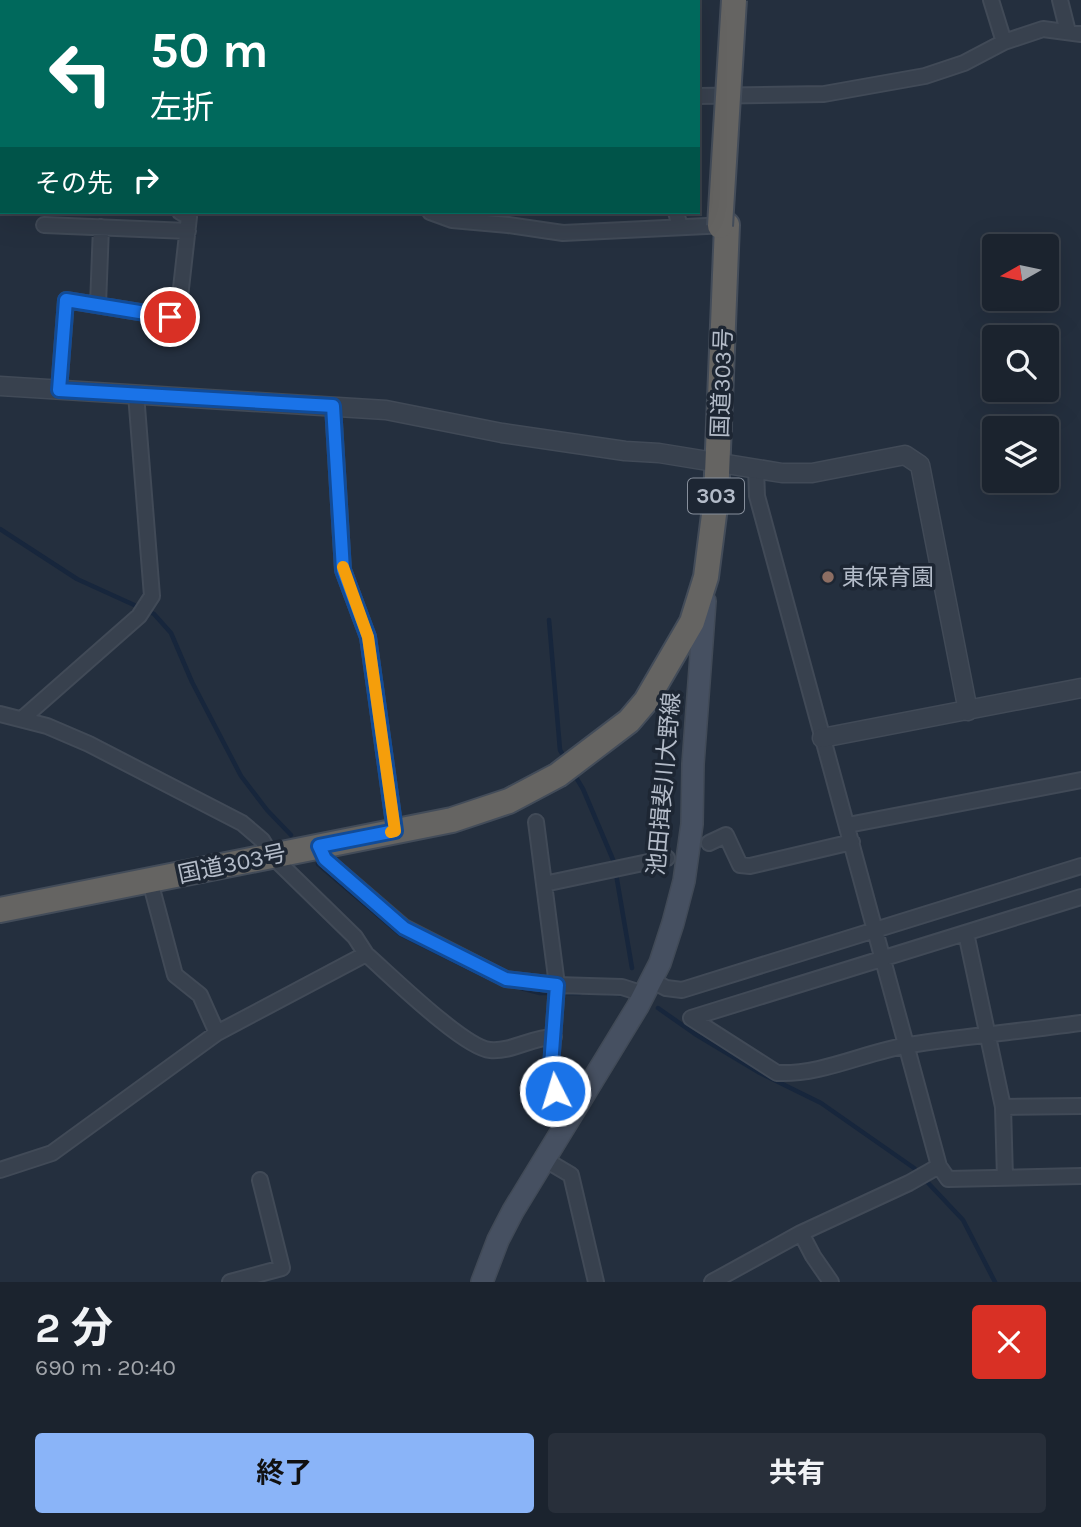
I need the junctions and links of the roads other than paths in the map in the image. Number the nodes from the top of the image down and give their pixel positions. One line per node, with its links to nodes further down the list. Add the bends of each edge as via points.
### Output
1 (734, 0): 12 (highway, 国道303号 / 303, bridge)
2 (744, 0): 12 (highway, 国道303号 / 303)
3 (991, 0): 6 (street)
4 (1060, 0): 5 (street)
5 (1075, 33): 6 (street, via 1043,29)
6 (1004, 41): 7 (street, via 964,63 925,76 824,94)
7 (700, 96)
8 (184, 214): 15 (street, via 189,216)
9 (436, 214): 14 (street, via 452,220 564,233)
10 (676, 214): 14 (street)
11 (44, 225): 13 (street)
12 (724, 226): 14 (street); 21 (highway, 国道303号 / 303)
13 (101, 227): 15 (street); 16 (street)
14 (680, 228)
15 (188, 231): 16 (street, via 178,315)
16 (99, 305): 18 (street, via 66,300)
17 (0, 386): 18 (street)
18 (59, 390): 19 (street)
19 (136, 394): 20 (street); 27 (street, via 152,596 139,616)
20 (333, 406): 21 (street, via 386,410 502,433); 33 (street, via 343,570 368,637)
21 (713, 462): 22 (street); 23 (highway, 国道303号 / 303); 28 (highway, 国道303号 / 303, via 694,574 680,617 659,662)
22 (756, 468): 25 (street, via 812,473 905,455 920,465); 29 (street, via 757,496)
23 (706, 576): 28 (highway, 国道303号 / 303, via 692,622 669,664 646,701); 49 (main road, 池田揖斐川大野線, via 692,824 684,881 667,943)
24 (1081, 688): 25 (street)
25 (968, 711): 29 (street)
26 (0, 713): 27 (street)
27 (23, 718): 37 (street, via 89,744 242,823)
28 (609, 735): 33 (highway, 国道303号 / 303, via 558,775 509,800 452,820)
29 (822, 738): 32 (street)
30 (1081, 780): 32 (street)
31 (536, 822): 41 (street)
32 (848, 825): 34 (street)
33 (395, 831): 36 (highway, 国道303号 / 303)
34 (852, 842): 35 (street, via 750,866 740,865 726,835); 44 (street)
35 (709, 843)
36 (319, 846): 37 (highway, 国道303号 / 303); 48 (street, via 325,859 404,928 506,979)
37 (271, 855): 40 (highway, 国道303号 / 303); 46 (street, via 355,937)
38 (667, 858): 41 (street)
39 (1081, 866): 44 (street)
40 (150, 881): 43 (highway, 国道303号 / 303); 51 (street, via 175,975 200,995)
41 (544, 884): 48 (street)
42 (1081, 897): 45 (street)
43 (0, 910)
44 (875, 929): 47 (street); 49 (street, via 682,990)
45 (966, 933): 47 (street); 52 (street)
46 (366, 954): 51 (street); 53 (street, via 462,1037 488,1050)
47 (883, 957): 54 (street); 54 (street, via 691,1018 777,1073 824,1068)
48 (557, 985): 49 (street); 53 (street)
49 (647, 987): 56 (main road, 池田揖斐川大野線)
50 (1081, 1023): 52 (street)
51 (217, 1033): 60 (street, via 52,1153)
52 (988, 1035): 54 (street); 57 (street)
53 (554, 1037): 56 (street, via 551,1066 555,1091)
54 (906, 1045): 59 (street)
55 (1081, 1106): 57 (street)
56 (576, 1107): 58 (main road, 池田揖斐川大野線)
57 (1003, 1107): 62 (street)
58 (544, 1159): 66 (main road, 池田揖斐川大野線, via 498,1240); 67 (street, via 571,1175)
59 (934, 1169): 62 (street, via 948,1180); 64 (street)
60 (0, 1170)
61 (1081, 1176): 62 (street)
62 (1005, 1178)
63 (260, 1180): 65 (street, via 282,1268)
64 (801, 1233): 68 (street); 69 (street)
65 (230, 1282)
66 (482, 1282)
67 (596, 1282)
68 (712, 1282)
69 (831, 1282)

